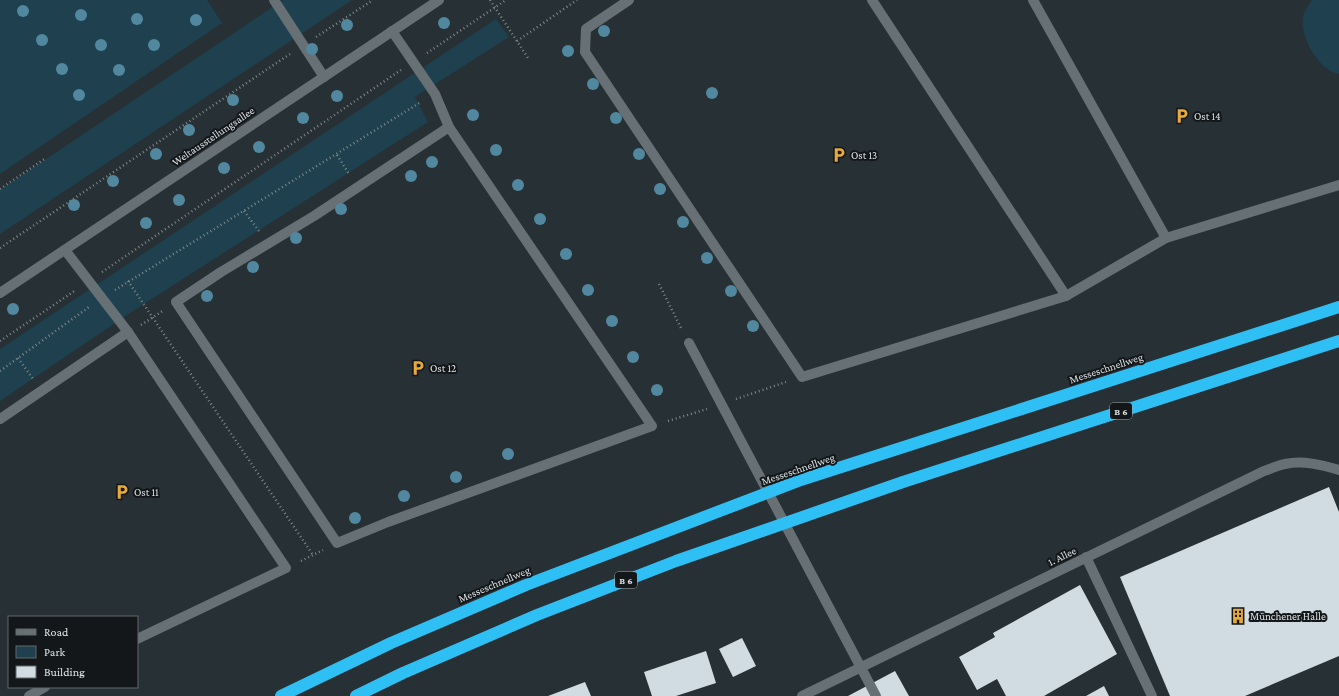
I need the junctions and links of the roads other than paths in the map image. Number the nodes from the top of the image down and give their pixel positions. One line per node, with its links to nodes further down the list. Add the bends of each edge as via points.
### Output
1 (274, 0): 7 (main road)
2 (439, 0): 6 (main road, Weltausstellungsallee)
3 (629, 0): 13 (main road, via 586,29 585,52 802,377)
4 (872, 0): 13 (main road)
5 (1033, 0): 10 (main road)
6 (392, 31): 7 (main road, Weltausstellungsallee); 8 (main road, via 435,94)
7 (324, 77): 11 (main road, Weltausstellungsallee)
8 (449, 127): 8 (main road, via 176,302 337,542 652,426)
9 (1339, 185): 10 (main road)
10 (1166, 238): 13 (main road)
11 (65, 250): 12 (main road, Weltausstellungsallee); 15 (main road)
12 (0, 293)
13 (1066, 296)
14 (1339, 307): 24 (highway, Messeschnellweg, via 801,480 526,585 391,643)
15 (128, 332): 18 (main road); 21 (main road, via 286,568)
16 (1339, 341): 25 (highway, B 6, via 903,482 676,560 537,615)
17 (689, 343): 27 (main road)
18 (0, 418)
19 (1339, 470): 20 (main road, 1. Allee, via 1305,463 1285,464 1264,471)
20 (1086, 557): 26 (main road, 1. Allee); 28 (main road)
21 (138, 639)
22 (43, 688): 23 (main road)
23 (29, 696)
24 (281, 696)
25 (356, 696)
26 (802, 696)
27 (876, 696)
28 (1152, 696)

